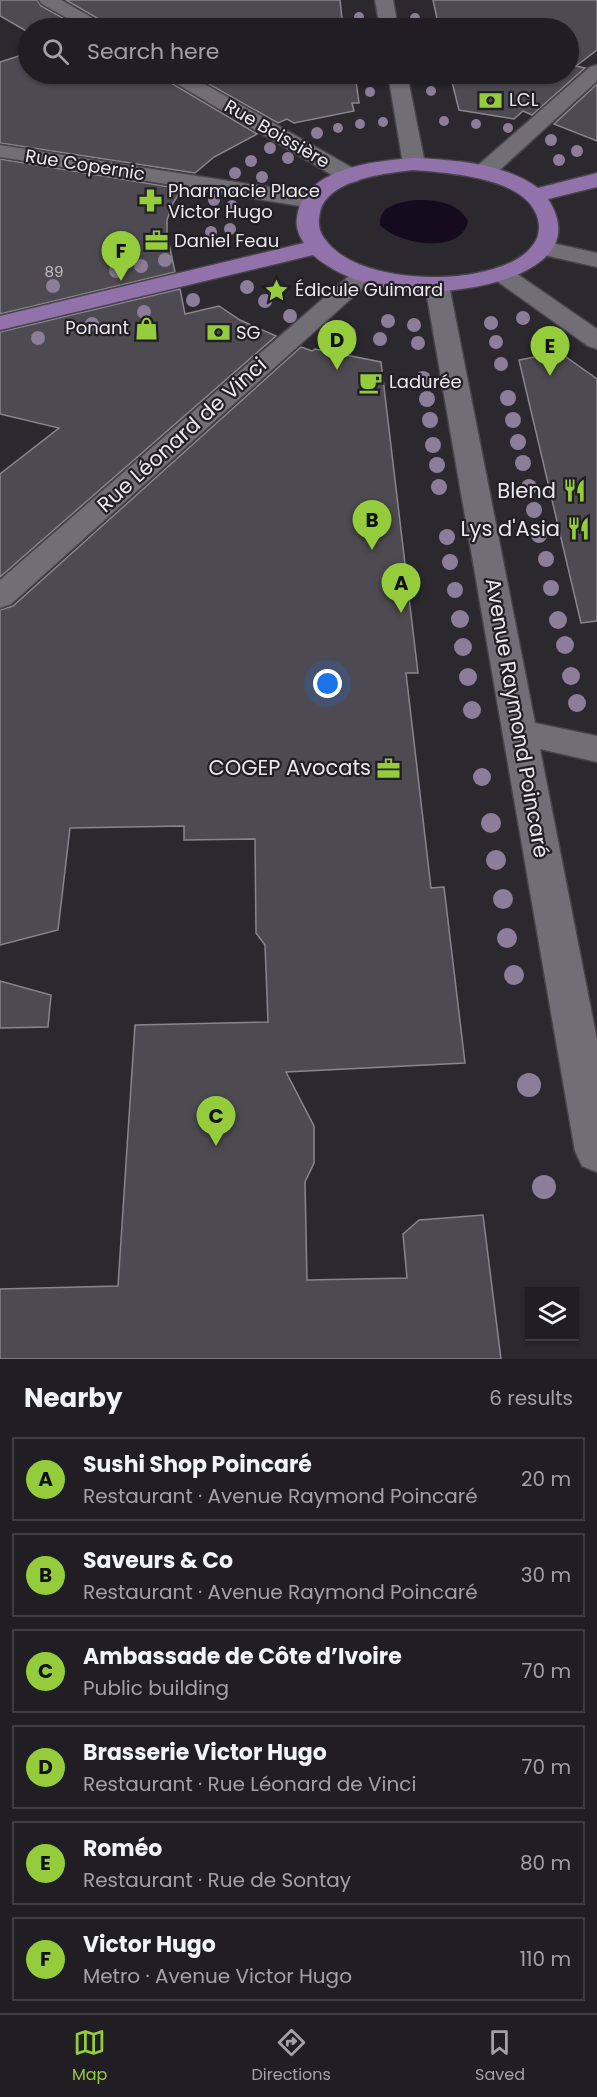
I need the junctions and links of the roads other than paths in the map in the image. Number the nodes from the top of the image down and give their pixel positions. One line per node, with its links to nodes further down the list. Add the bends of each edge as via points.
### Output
1 (48, 0): 3 (street)
2 (384, 0): 4 (street)
3 (80, 18)
4 (387, 18)
5 (597, 71): 10 (street)
6 (191, 84): 11 (street, Rue Boissière)
7 (399, 84): 9 (street)
8 (0, 151): 14 (street, Rue Copernic)
9 (414, 164): 10 (main road, via 451,165); 11 (main road, via 378,167)
10 (484, 172): 13 (main road)
11 (350, 176): 14 (main road, via 327,187)
12 (597, 180): 13 (main road)
13 (533, 196): 16 (main road, via 550,220 550,235)
14 (312, 201): 15 (main road, via 306,225)
15 (318, 247): 18 (main road); 21 (main road)
16 (543, 248): 17 (street); 19 (main road, via 526,264)
17 (597, 260)
18 (365, 274): 20 (main road); 23 (street, Rue Léonard de Vinci)
19 (502, 274): 20 (main road); 22 (street)
20 (437, 285): 24 (street, Avenue Raymond Poincaré)
21 (0, 323)
22 (597, 341)
23 (0, 597)
24 (519, 732): 25 (street); 26 (street, Avenue Raymond Poincaré)
25 (597, 750)
26 (597, 1151)

